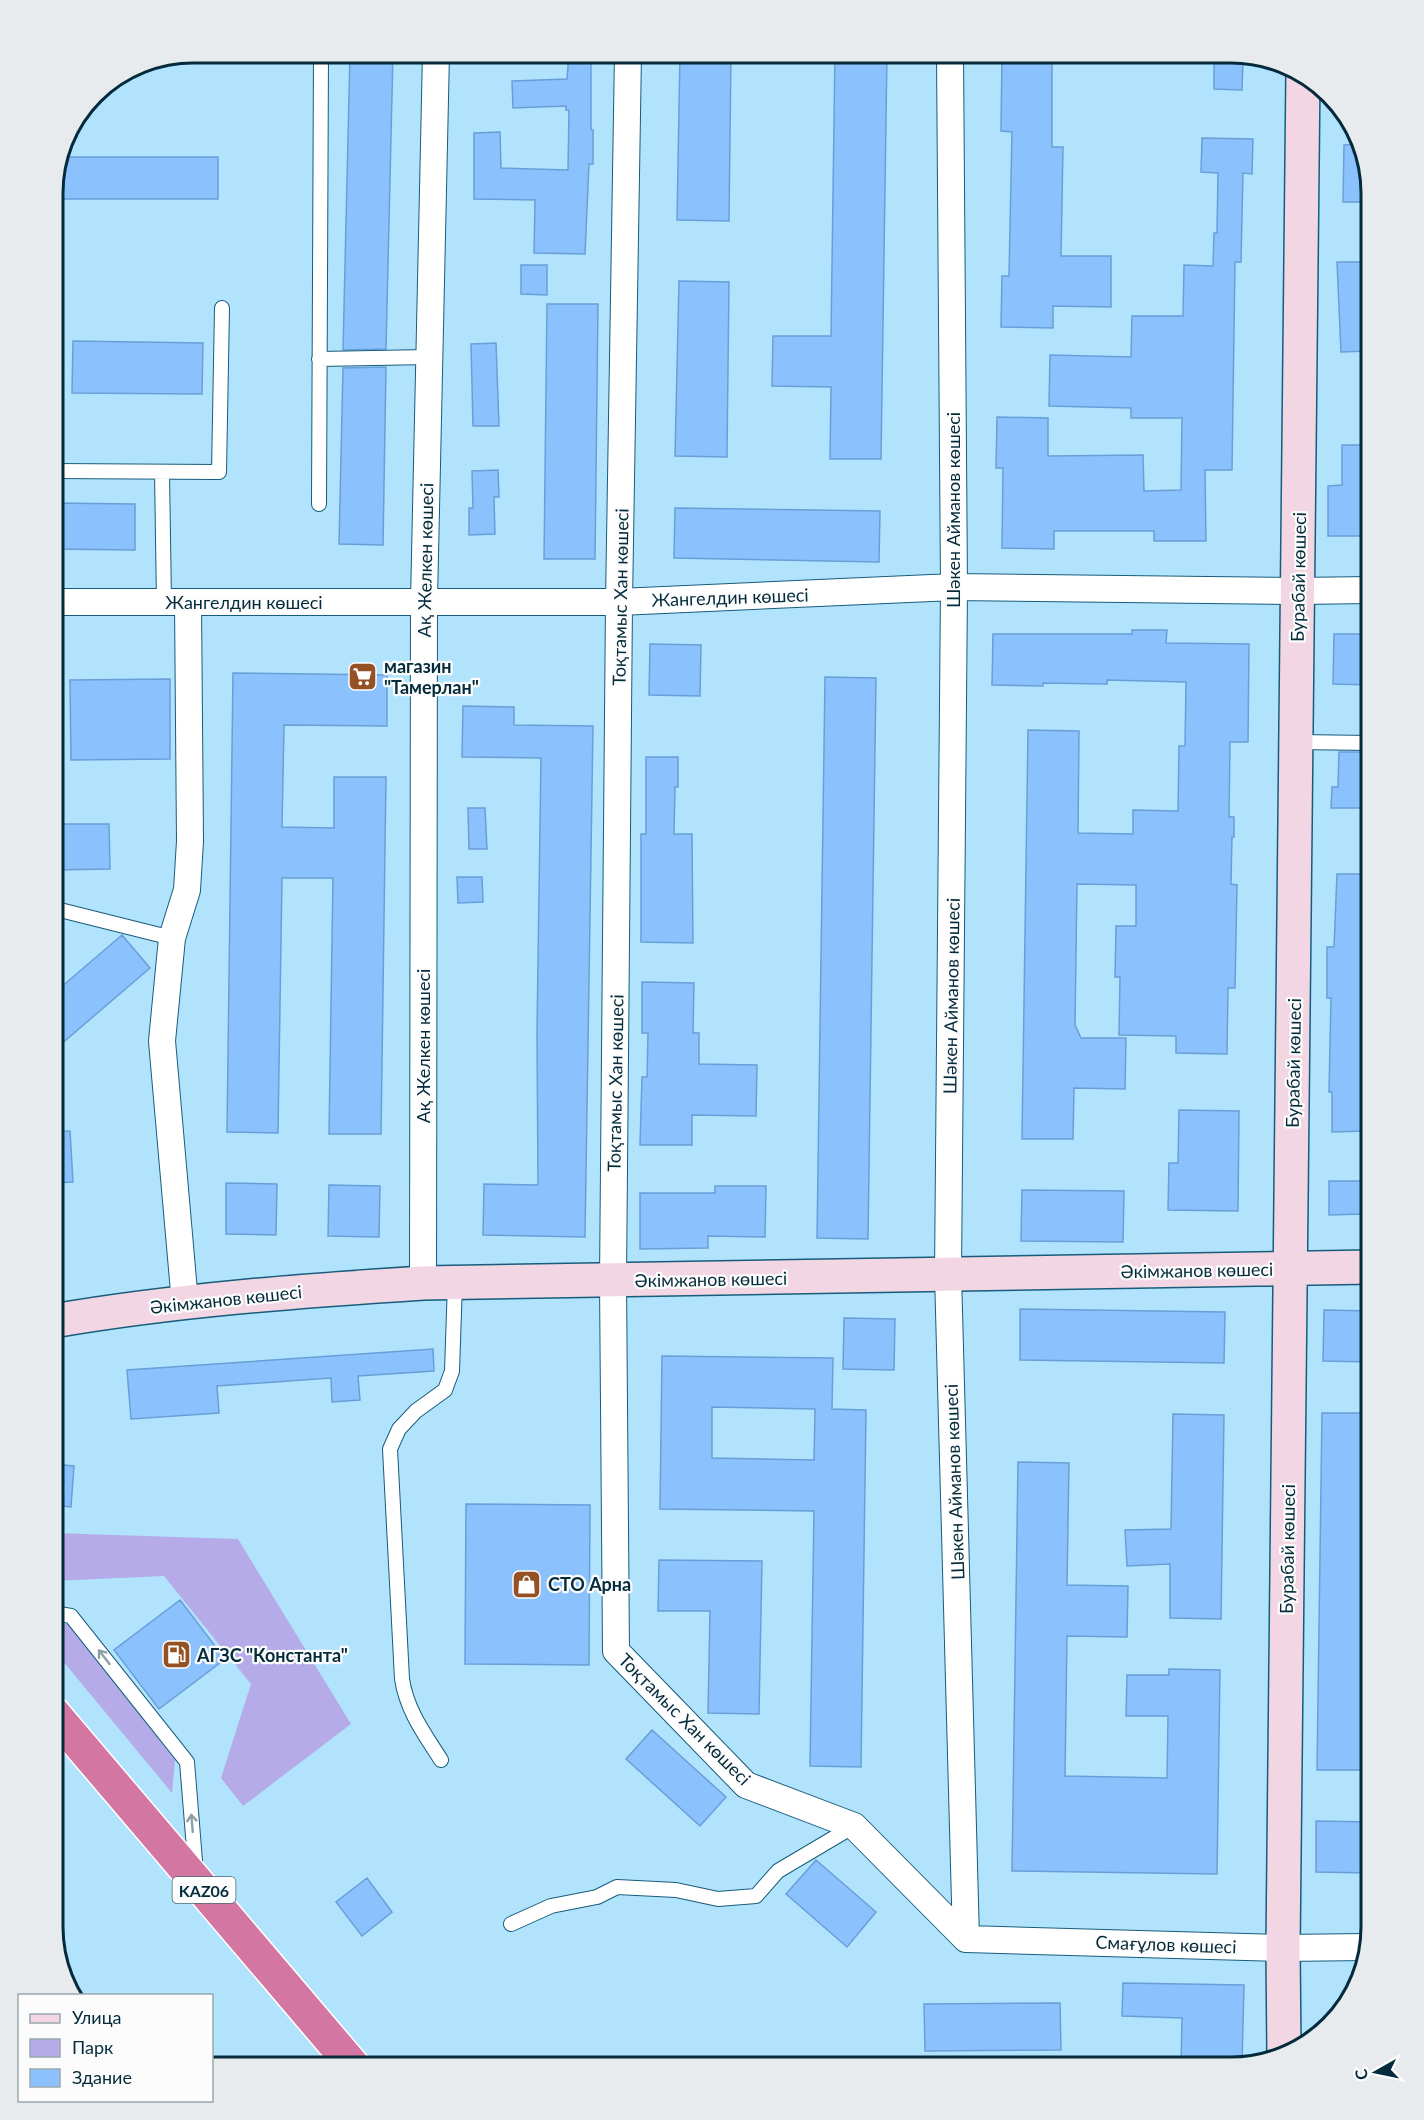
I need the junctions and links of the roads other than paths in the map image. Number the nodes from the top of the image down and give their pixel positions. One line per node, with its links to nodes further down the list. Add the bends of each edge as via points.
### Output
1 (321, 63): 8 (lane)
2 (436, 63): 7 (street, Ақ Желкен көшесі)
3 (628, 63): 18 (street, Тоқтамыс Хан көшесі)
4 (950, 63): 12 (street, Шәкен Айманов көшесі)
5 (1303, 85): 14 (street, Бурабай көшесі)
6 (222, 308): 10 (lane, via 219,472)
7 (429, 357): 8 (lane); 15 (street, Ақ Желкен көшесі)
8 (320, 359): 11 (lane)
9 (63, 471): 10 (lane)
10 (162, 472): 17 (lane)
11 (319, 504)
12 (954, 587): 14 (street, Жангелдин көшесі); 18 (street, Жангелдин көшесі); 25 (street, Шәкен Айманов көшесі)
13 (1361, 590): 14 (street, Жангелдин көшесі)
14 (1298, 591): 19 (street, Бурабай көшесі)
15 (424, 601): 17 (street, Жангелдин көшесі); 18 (street, Жангелдин көшесі); 27 (street, Ақ Желкен көшесі)
16 (63, 602): 17 (street, Жангелдин көшесі)
17 (176, 602): 22 (street, via 190,841 187,890)
18 (619, 602): 26 (street, Тоқтамыс Хан көшесі)
19 (1296, 742): 20 (lane); 24 (street, Бурабай көшесі)
20 (1361, 743)
21 (63, 911): 22 (lane)
22 (172, 938): 29 (street, via 162,1041)
23 (1361, 1267): 24 (street, Әкімжанов көшесі)
24 (1291, 1269): 25 (street, Әкімжанов көшесі); 39 (street, Бурабай көшесі)
25 (948, 1274): 26 (street, Әкімжанов көшесі); 37 (street, Шәкен Айманов көшесі)
26 (613, 1281): 28 (street, Әкімжанов көшесі); 34 (street, Тоқтамыс Хан көшесі, via 616,1651 746,1785)
27 (423, 1283): 28 (street, Әкімжанов көшесі); 29 (street, Әкімжанов көшесі)
28 (455, 1283): 33 (lane, via 452,1371 446,1389 399,1429 390,1449 405,1698)
29 (184, 1303): 30 (street, Әкімжанов көшесі)
30 (63, 1321)
31 (63, 1615): 35 (lane, one-way to 31, via 187,1762 72,1616)
32 (63, 1726): 35 (highway, KАZ06)
33 (441, 1760)
34 (854, 1826): 36 (lane, via 778,1871 756,1896 718,1899 676,1890 617,1887 597,1897 551,1906); 37 (street, Тоқтамыс Хан көшесі)
35 (197, 1881): 41 (highway, KАZ06)
36 (511, 1923)
37 (966, 1939): 39 (street, Смағұлов көшесі)
38 (1359, 1947): 39 (street, Смағұлов көшесі)
39 (1283, 1948): 40 (street, Бурабай көшесі)
40 (1284, 2046)
41 (341, 2057)

